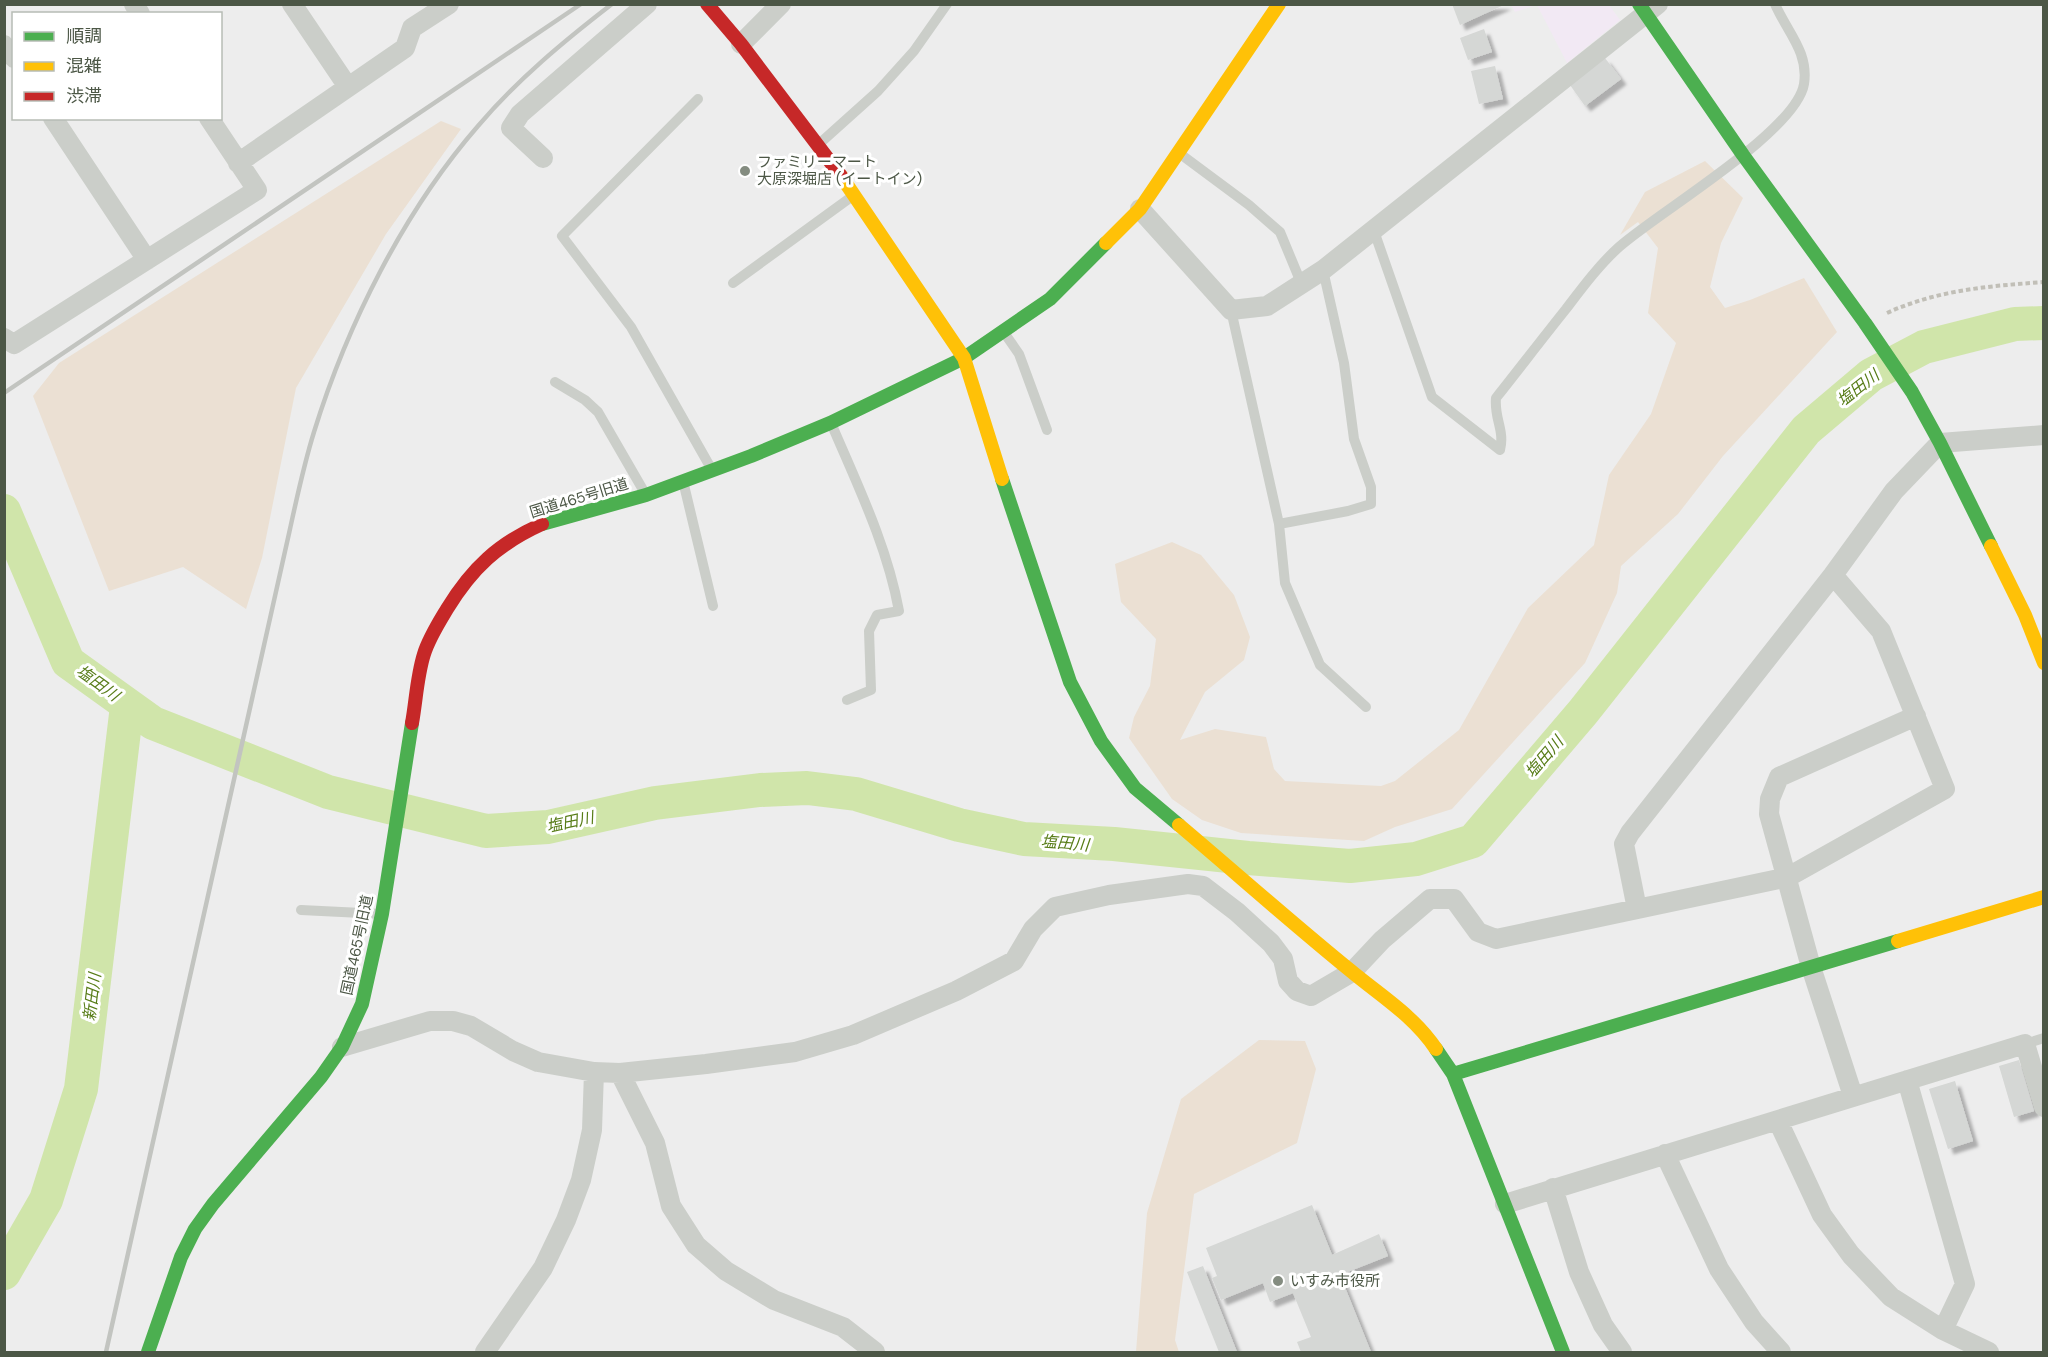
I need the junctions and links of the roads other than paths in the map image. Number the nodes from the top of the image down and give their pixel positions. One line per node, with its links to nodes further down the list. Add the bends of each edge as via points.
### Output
1 (292, 4): 11 (street)
2 (449, 4): 11 (street, via 412,28 405,48)
3 (647, 4): 18 (street, via 520,114 511,128)
4 (707, 4): 10 (street)
5 (782, 4): 10 (street)
6 (947, 4): 15 (lane, via 914,51 885,83)
7 (1279, 4): 16 (street, 国道465号旧道)
8 (1775, 4): 17 (lane, via 1799,47 1804,86 1789,113)
9 (1648, 8): 17 (street); 22 (street)
10 (741, 44): 15 (street)
11 (348, 87): 19 (street)
12 (698, 99): 36 (lane, via 562,236 631,327)
13 (54, 120): 23 (street)
14 (210, 120): 19 (street)
15 (818, 144): 20 (street)
16 (1179, 152): 21 (street, 国道465号旧道); 26 (lane, via 1280,232)
17 (1743, 155): 22 (lane, via 1618,248 1580,291 1496,399 1495,411 1503,437 1500,450 1432,397); 35 (street, via 1865,323 1912,392)
18 (543, 158)
19 (238, 163): 23 (street, via 257,190)
20 (855, 195): 25 (lane); 30 (street)
21 (1140, 209): 27 (street); 28 (street, 国道465号旧道, via 1050,299)
22 (1374, 231): 24 (street)
23 (147, 260): 29 (street, via 14,344)
24 (1323, 270): 26 (street); 39 (lane, via 1344,363 1354,439 1371,487 1371,504)
25 (733, 283)
26 (1302, 285): 27 (street, via 1267,306)
27 (1231, 310): 39 (lane)
28 (1003, 331): 30 (street, 国道465号旧道); 33 (lane, via 1019,354)
29 (4, 338)
30 (964, 358): 32 (street, 国道465号旧道); 52 (street, via 1070,682 1101,741 1134,788)
31 (555, 382): 38 (lane, via 598,412)
32 (831, 423): 36 (street, 国道465号旧道); 43 (lane, via 873,521 899,611 877,615 869,631 871,690)
33 (1047, 430)
34 (2043, 435): 35 (street)
35 (1940, 443): 40 (street, via 1894,490); 42 (street, via 2025,615)
36 (712, 470): 37 (street, 国道465号旧道)
37 (683, 481): 38 (street, 国道465号旧道); 41 (lane)
38 (646, 495): 50 (street, 国道465号旧道, via 541,524 492,553 453,599 423,656)
39 (1279, 524): 44 (lane, via 1285,583 1320,664)
40 (1833, 575): 45 (street, via 1881,631); 48 (street, via 1630,833 1624,844)
41 (713, 606)
42 (2043, 663)
43 (847, 700)
44 (1366, 707)
45 (1916, 716): 46 (street, via 1779,777 1769,814); 46 (street, via 1945,789)
46 (1788, 877): 48 (street); 51 (street)
47 (2043, 897): 51 (street)
48 (1637, 909): 52 (street, via 1496,939 1478,932 1454,899 1430,899)
49 (301, 910): 50 (lane)
50 (382, 914): 54 (street, 国道465号旧道, via 362,1004)
51 (1811, 967): 57 (street); 59 (street)
52 (1352, 972): 56 (street, via 1311,996 1297,991 1288,981 1283,959 1271,943 1237,912 1203,886 1177,885 1055,907 1033,929 1014,961 956,991 853,1035 795,1052); 57 (street, via 1428,1037)
53 (2034, 1041): 58 (street); 60 (street)
54 (342, 1047): 55 (street, via 430,1021 453,1021 471,1026 538,1062); 66 (street, 国道465号旧道, via 195,1229 180,1257)
55 (594, 1072): 56 (street); 67 (street, via 592,1130 566,1221 543,1268)
56 (620, 1073): 68 (street, via 654,1143 671,1206 696,1245 726,1271 774,1300 843,1327)
57 (1453, 1074): 64 (street)
58 (1907, 1080): 59 (street); 65 (street, via 1965,1284)
59 (1853, 1096): 61 (street)
60 (2043, 1107)
61 (1778, 1121): 62 (street); 65 (street, via 1822,1215 1851,1255 1891,1297)
62 (1665, 1154): 63 (street); 71 (street, via 1719,1269)
63 (1552, 1188): 64 (street); 70 (street, via 1579,1272 1603,1325)
64 (1505, 1204): 69 (street)
65 (1943, 1330): 72 (street)
66 (148, 1353)
67 (485, 1353)
68 (875, 1353)
69 (1563, 1353)
70 (1622, 1353)
71 (1780, 1353)
72 (1989, 1353)

